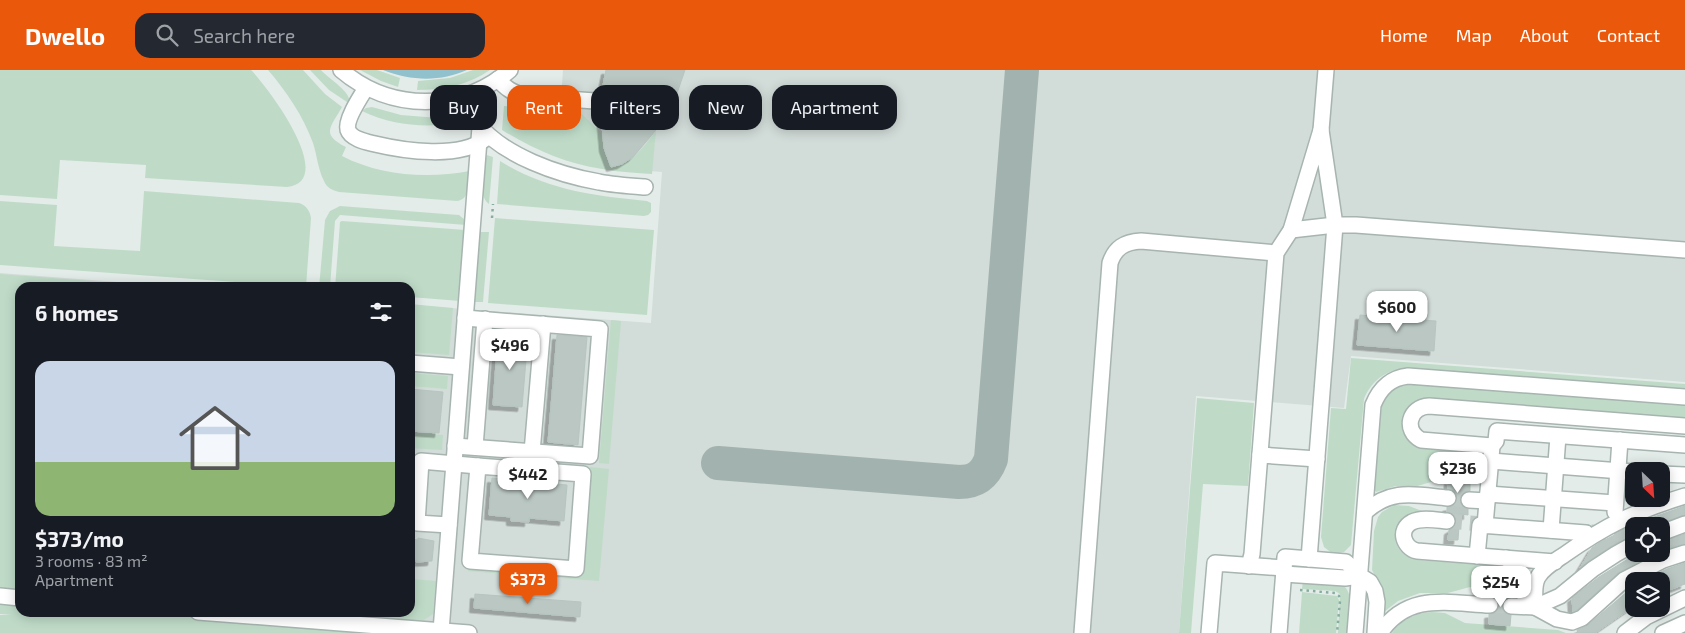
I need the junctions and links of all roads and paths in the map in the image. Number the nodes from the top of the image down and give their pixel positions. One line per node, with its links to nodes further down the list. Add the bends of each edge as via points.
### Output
1 (341, 70): 5 (street)
2 (1326, 70): 9 (street)
3 (504, 75): 4 (street); 7 (street, via 504,87 513,93)
4 (488, 85)
5 (366, 88): 6 (street, via 389,97); 10 (street, via 348,125 349,132 367,142 413,151 448,150)
6 (430, 101)
7 (591, 101)
8 (480, 130): 10 (street)
9 (1321, 130): 14 (street); 15 (street)
10 (483, 135): 11 (street, via 552,170 600,183); 18 (street)
11 (645, 187)
12 (493, 204): 13 (path)
13 (492, 218)
14 (1335, 225): 15 (street); 16 (street); 33 (street)
15 (1291, 230): 17 (street)
16 (1685, 250)
17 (1276, 253): 32 (street); 75 (street, via 1140,241 1119,247 1113,254)
18 (465, 318): 19 (street); 22 (street)
19 (485, 320): 20 (street); 29 (street)
20 (543, 324): 30 (street); 30 (street, via 600,329 590,456)
21 (415, 363): 22 (street)
22 (461, 367): 28 (street)
23 (1685, 397): 47 (street, via 1408,376 1394,380 1380,390 1373,405)
24 (1685, 426): 31 (street, via 1429,406 1415,411 1410,420 1411,430 1421,440)
25 (1558, 436): 26 (street); 31 (street, via 1497,431); 36 (street)
26 (1620, 440): 27 (street); 37 (street)
27 (1685, 445)
28 (455, 446): 29 (street); 34 (street)
29 (475, 447): 30 (street)
30 (532, 452)
31 (1491, 453): 36 (street); 42 (street)
32 (1260, 455): 33 (street); 62 (street)
33 (1317, 459): 60 (street)
34 (454, 464): 35 (street); 51 (street); 51 (street, via 422,461 421,470 417,523)
35 (478, 466): 35 (street, via 584,474 576,569 470,561)
36 (1556, 466): 37 (street); 44 (street)
37 (1618, 470): 38 (street); 46 (street)
38 (1625, 471)
39 (1670, 474): 40 (street)
40 (1685, 475)
41 (1685, 496): 49 (street)
42 (1488, 497): 44 (street); 45 (street); 52 (street)
43 (1448, 498): 47 (street, via 1396,495)
44 (1553, 499): 46 (street); 53 (street)
45 (1469, 500)
46 (1615, 503): 49 (street)
47 (1365, 512): 64 (street)
48 (1447, 521): 58 (street, via 1420,519 1411,522 1405,528 1404,541 1418,552)
49 (1614, 523): 55 (street)
50 (1685, 524): 54 (street)
51 (449, 525): 73 (street)
52 (1485, 525): 53 (street); 58 (street, via 1480,525)
53 (1551, 530): 55 (street, via 1586,533)
54 (1670, 530)
55 (1589, 537): 61 (street)
56 (1625, 549): 70 (street, via 1560,596)
57 (1685, 553): 70 (street, via 1663,560 1624,580 1582,618 1572,622)
58 (1478, 556): 59 (street)
59 (1506, 558): 61 (street); 70 (street, via 1525,581)
60 (1309, 559): 63 (street); 64 (street, via 1346,562)
61 (1555, 562): 70 (street, via 1536,578)
62 (1249, 566): 63 (street); 76 (street, via 1215,563)
63 (1285, 566): 64 (street, via 1345,578); 77 (street)
64 (1360, 576): 79 (street); 80 (street, via 1367,579 1375,592)
65 (1300, 590): 78 (path, via 1339,596)
66 (0, 596): 67 (street)
67 (15, 598)
68 (1685, 598): 82 (street, via 1646,617)
69 (1490, 605): 81 (street, via 1431,602 1414,605 1392,618)
70 (1524, 607)
71 (262, 617): 73 (street)
72 (1685, 623): 83 (street)
73 (441, 631): 74 (street)
74 (469, 633)
75 (1082, 633)
76 (1209, 633)
77 (1279, 633)
78 (1337, 633)
79 (1355, 633)
80 (1376, 633)
81 (1380, 633)
82 (1624, 633)
83 (1663, 633)

